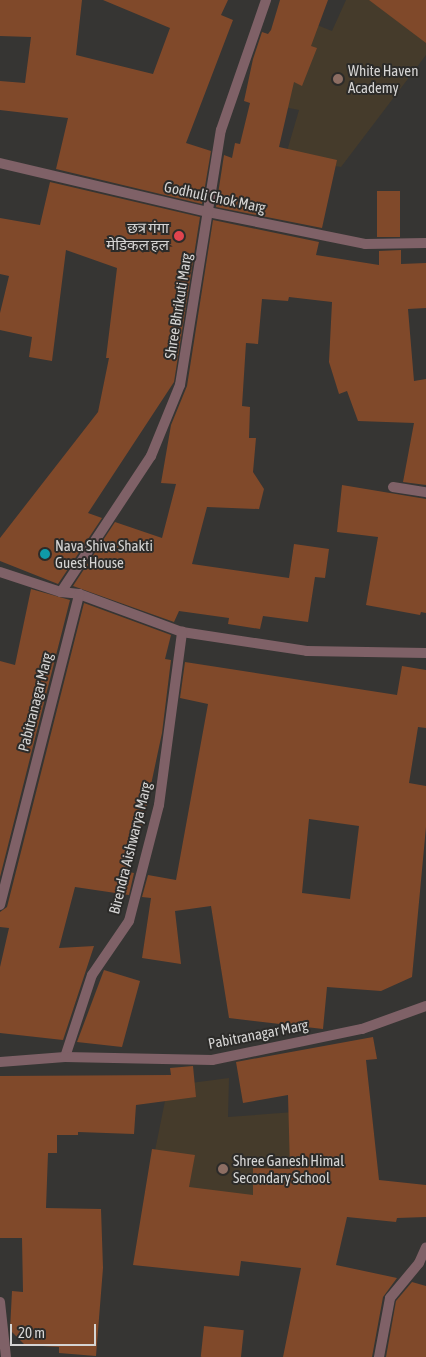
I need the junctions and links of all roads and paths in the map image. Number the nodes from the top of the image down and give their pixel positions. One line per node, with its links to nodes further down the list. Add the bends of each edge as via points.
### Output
1 (266, 0): 3 (street, Shree Bhrikuti Marg, via 221,130)
2 (0, 163): 3 (street, Godhuli Chok Marg)
3 (208, 212): 4 (street, Godhuli Chok Marg, via 365,244); 8 (street, Shree Bhrikuti Marg, via 180,386 151,456)
4 (426, 243)
5 (393, 487): 6 (street)
6 (426, 492)
7 (0, 572): 8 (street)
8 (61, 592): 9 (street)
9 (79, 594): 10 (street); 12 (street, Pabitranagar Marg)
10 (182, 632): 11 (street, via 307,651); 14 (street, Birendra Aishwarya Marg, via 159,805 129,921 92,975)
11 (426, 653)
12 (0, 905)
13 (426, 1006): 14 (street, Pabitranagar Marg, via 362,1029 212,1060)
14 (65, 1057): 15 (street, Pabitranagar Marg)
15 (0, 1062)
16 (426, 1247): 19 (street, via 419,1263 390,1298)
17 (0, 1302): 18 (street)
18 (6, 1357)
19 (379, 1357)

